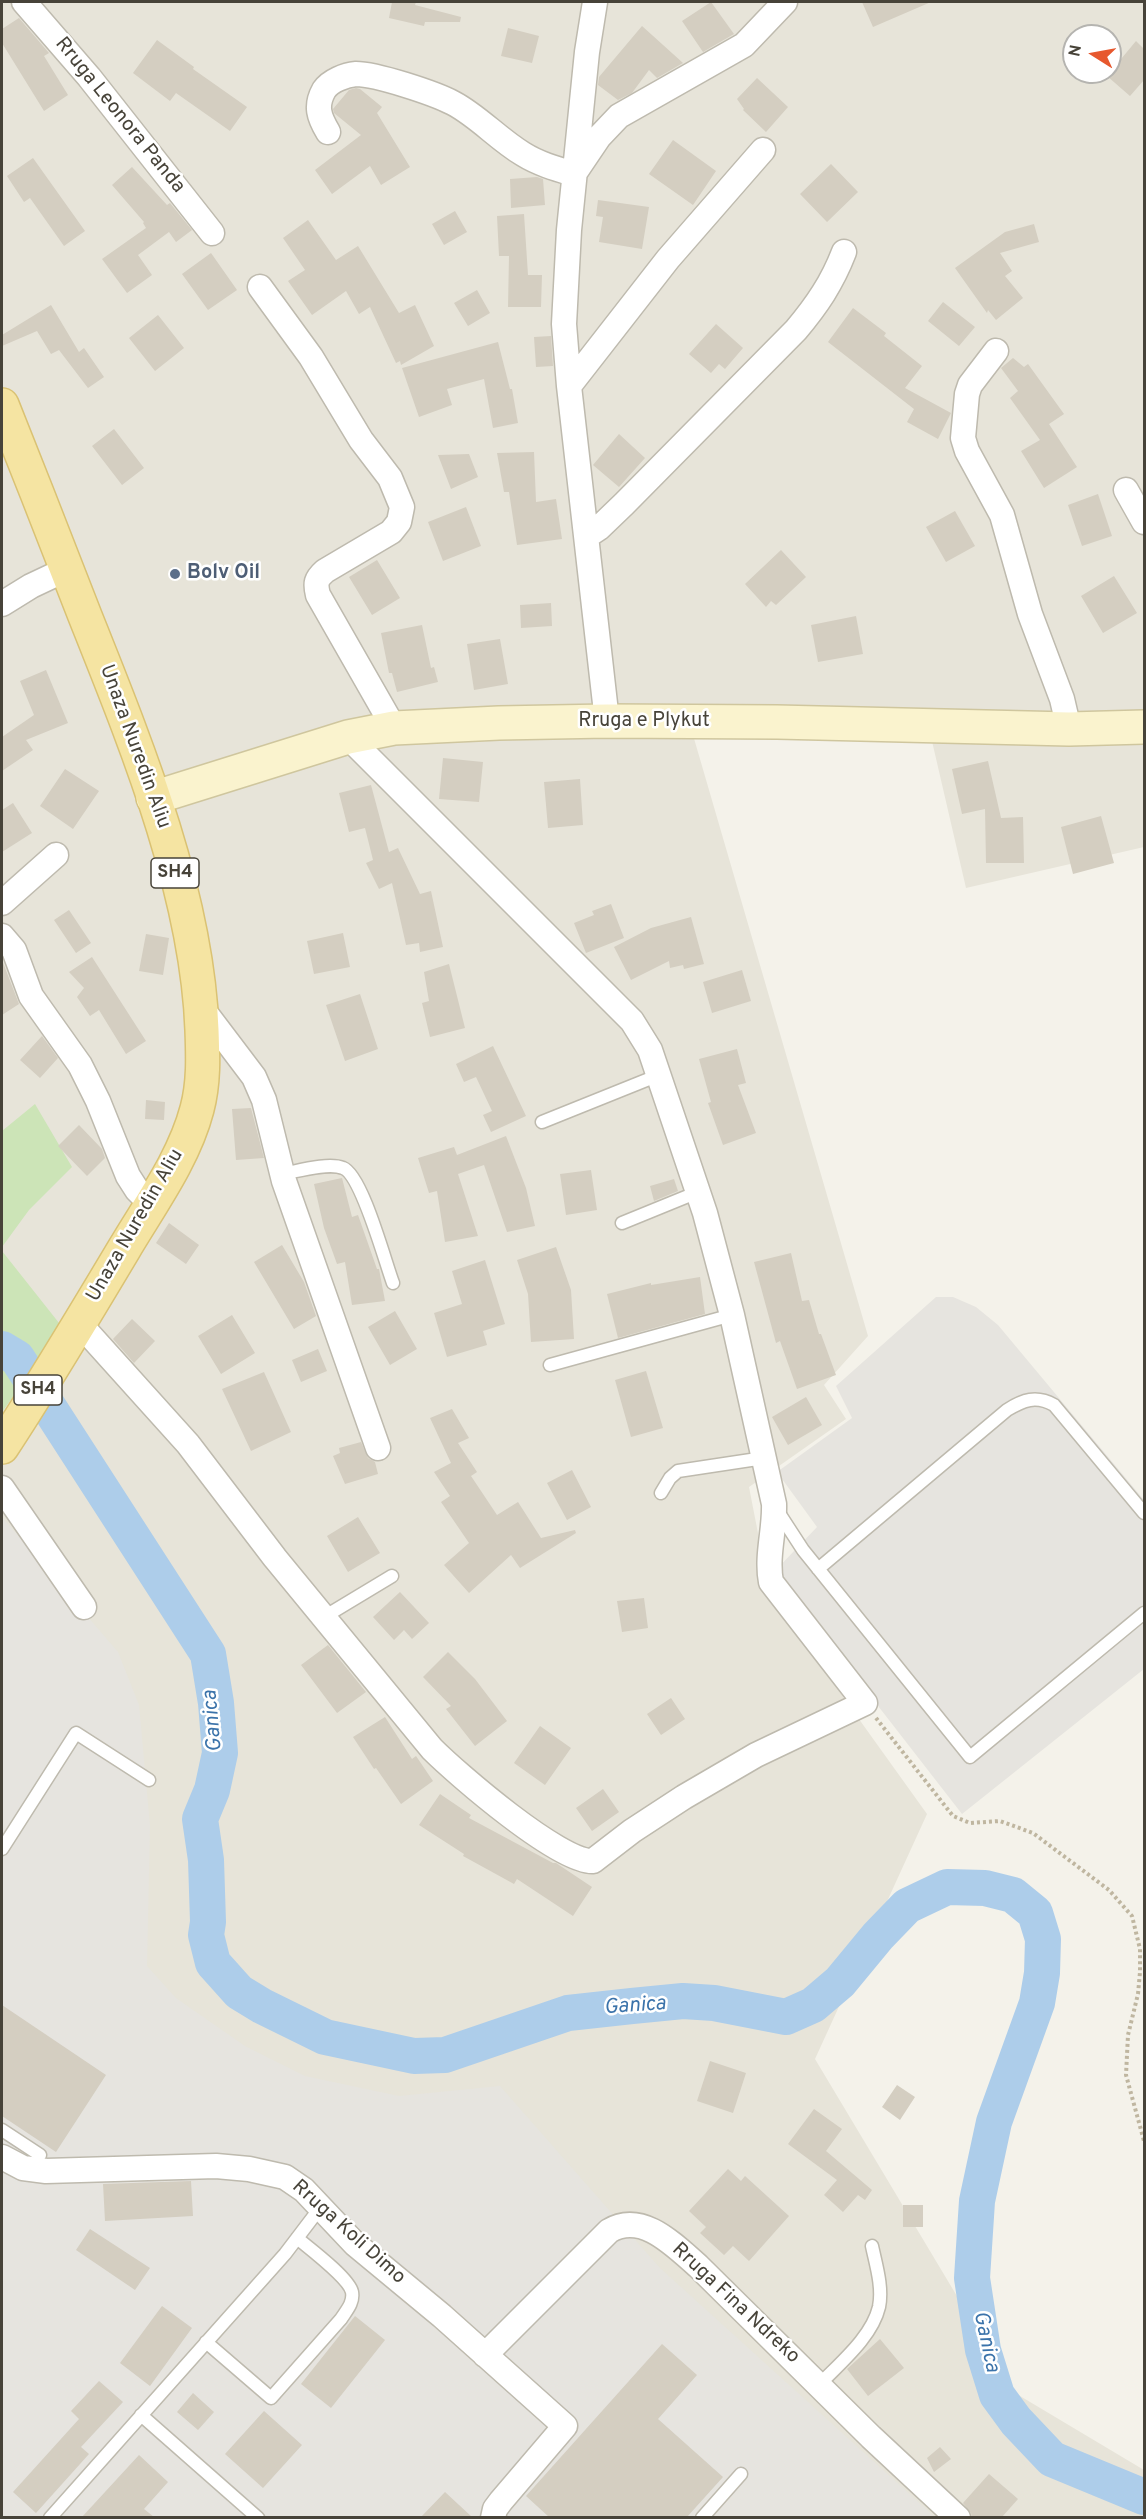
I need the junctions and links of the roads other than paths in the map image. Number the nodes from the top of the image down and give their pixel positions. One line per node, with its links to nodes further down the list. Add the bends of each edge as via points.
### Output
1 (24, 2): 7 (street, Rruga Leonora Panda, via 76,60)
2 (595, 2): 6 (street)
3 (785, 2): 6 (street, via 744,45 619,116)
4 (328, 132): 6 (street, via 318,109 320,98 327,86 339,78 356,74 453,102 525,155)
5 (763, 150): 11 (street, via 668,260)
6 (574, 174): 11 (street, via 565,289)
7 (212, 232)
8 (844, 252): 15 (street, via 821,300 795,330 624,504)
9 (260, 287): 20 (street, via 390,478 402,507 399,522 391,532 325,571 317,578 316,586)
10 (996, 351): 21 (street, via 970,385 963,438 1002,515)
11 (569, 386): 15 (street)
12 (2, 405): 16 (main road, Unaza Nuredin Aliu / SH4)
13 (1125, 490): 14 (street)
14 (1144, 522)
15 (587, 536): 18 (street)
16 (67, 569): 17 (street); 23 (main road, Unaza Nuredin Aliu / SH4)
17 (2, 604)
18 (607, 721): 20 (street, Rruga e Plykut); 21 (street, Rruga e Plykut)
19 (1144, 727): 21 (street, Rruga e Plykut)
20 (394, 728): 22 (street, Rruga e Plykut)
21 (1069, 729)
22 (348, 737): 23 (street, Rruga e Plykut); 28 (street, via 632,1021 650,1050)
23 (153, 798): 27 (main road, Unaza Nuredin Aliu / SH4, via 190,934)
24 (56, 855): 25 (street)
25 (2, 903)
26 (2, 936): 32 (street, via 14,950 31,996 80,1065 128,1176)
27 (201, 1007): 30 (street, via 254,1077 264,1100); 32 (main road, Unaza Nuredin Aliu / SH4, via 202,1082 197,1108 188,1136)
28 (659, 1075): 29 (lane); 31 (street)
29 (542, 1122)
30 (282, 1174): 34 (lane, via 333,1166 345,1168 364,1196); 39 (street)
31 (698, 1192): 33 (lane); 35 (street)
32 (151, 1204): 36 (main road, Unaza Nuredin Aliu / SH4)
33 (622, 1224)
34 (393, 1283)
35 (732, 1315): 37 (lane); 40 (street)
36 (75, 1330): 38 (main road, Unaza Nuredin Aliu / SH4); 49 (street, via 188,1444)
37 (550, 1365)
38 (3, 1445)
39 (378, 1448)
40 (764, 1458): 42 (lane, via 678,1471); 43 (street)
41 (2, 1488): 47 (street)
42 (661, 1493)
43 (774, 1504): 45 (lane); 49 (street, via 771,1582 865,1703 756,1755 656,1815 593,1861 585,1862 550,1844 452,1769)
44 (1144, 1513): 45 (lane, via 1054,1405 1032,1399 1007,1410)
45 (818, 1569): 48 (lane, via 970,1757)
46 (392, 1576): 49 (lane)
47 (84, 1607)
48 (1144, 1613)
49 (324, 1617)
50 (149, 1780): 51 (lane, via 76,1733)
51 (2, 1849)
52 (2, 2130): 53 (lane)
53 (40, 2155)
54 (2, 2157): 55 (street, Rruga Koli Dimo, via 23,2168 46,2171 198,2166 249,2169 285,2177)
55 (320, 2208): 56 (lane); 59 (street, Rruga Koli Dimo, via 355,2244)
56 (297, 2238): 58 (lane); 58 (lane, via 352,2292 351,2305 341,2319 271,2398)
57 (872, 2246): 60 (lane, via 880,2288 876,2314 862,2337)
58 (206, 2342): 61 (lane)
59 (485, 2355): 60 (street, Rruga Fina Ndreko, via 599,2239 619,2225 630,2223 647,2228 676,2247); 65 (street, Rruga Koli Dimo, via 565,2426)
60 (819, 2385): 67 (street, Rruga Fina Ndreko)
61 (141, 2415): 63 (lane); 64 (lane)
62 (741, 2475): 66 (lane)
63 (50, 2517)
64 (258, 2517)
65 (492, 2517)
66 (702, 2517)
67 (958, 2517)

